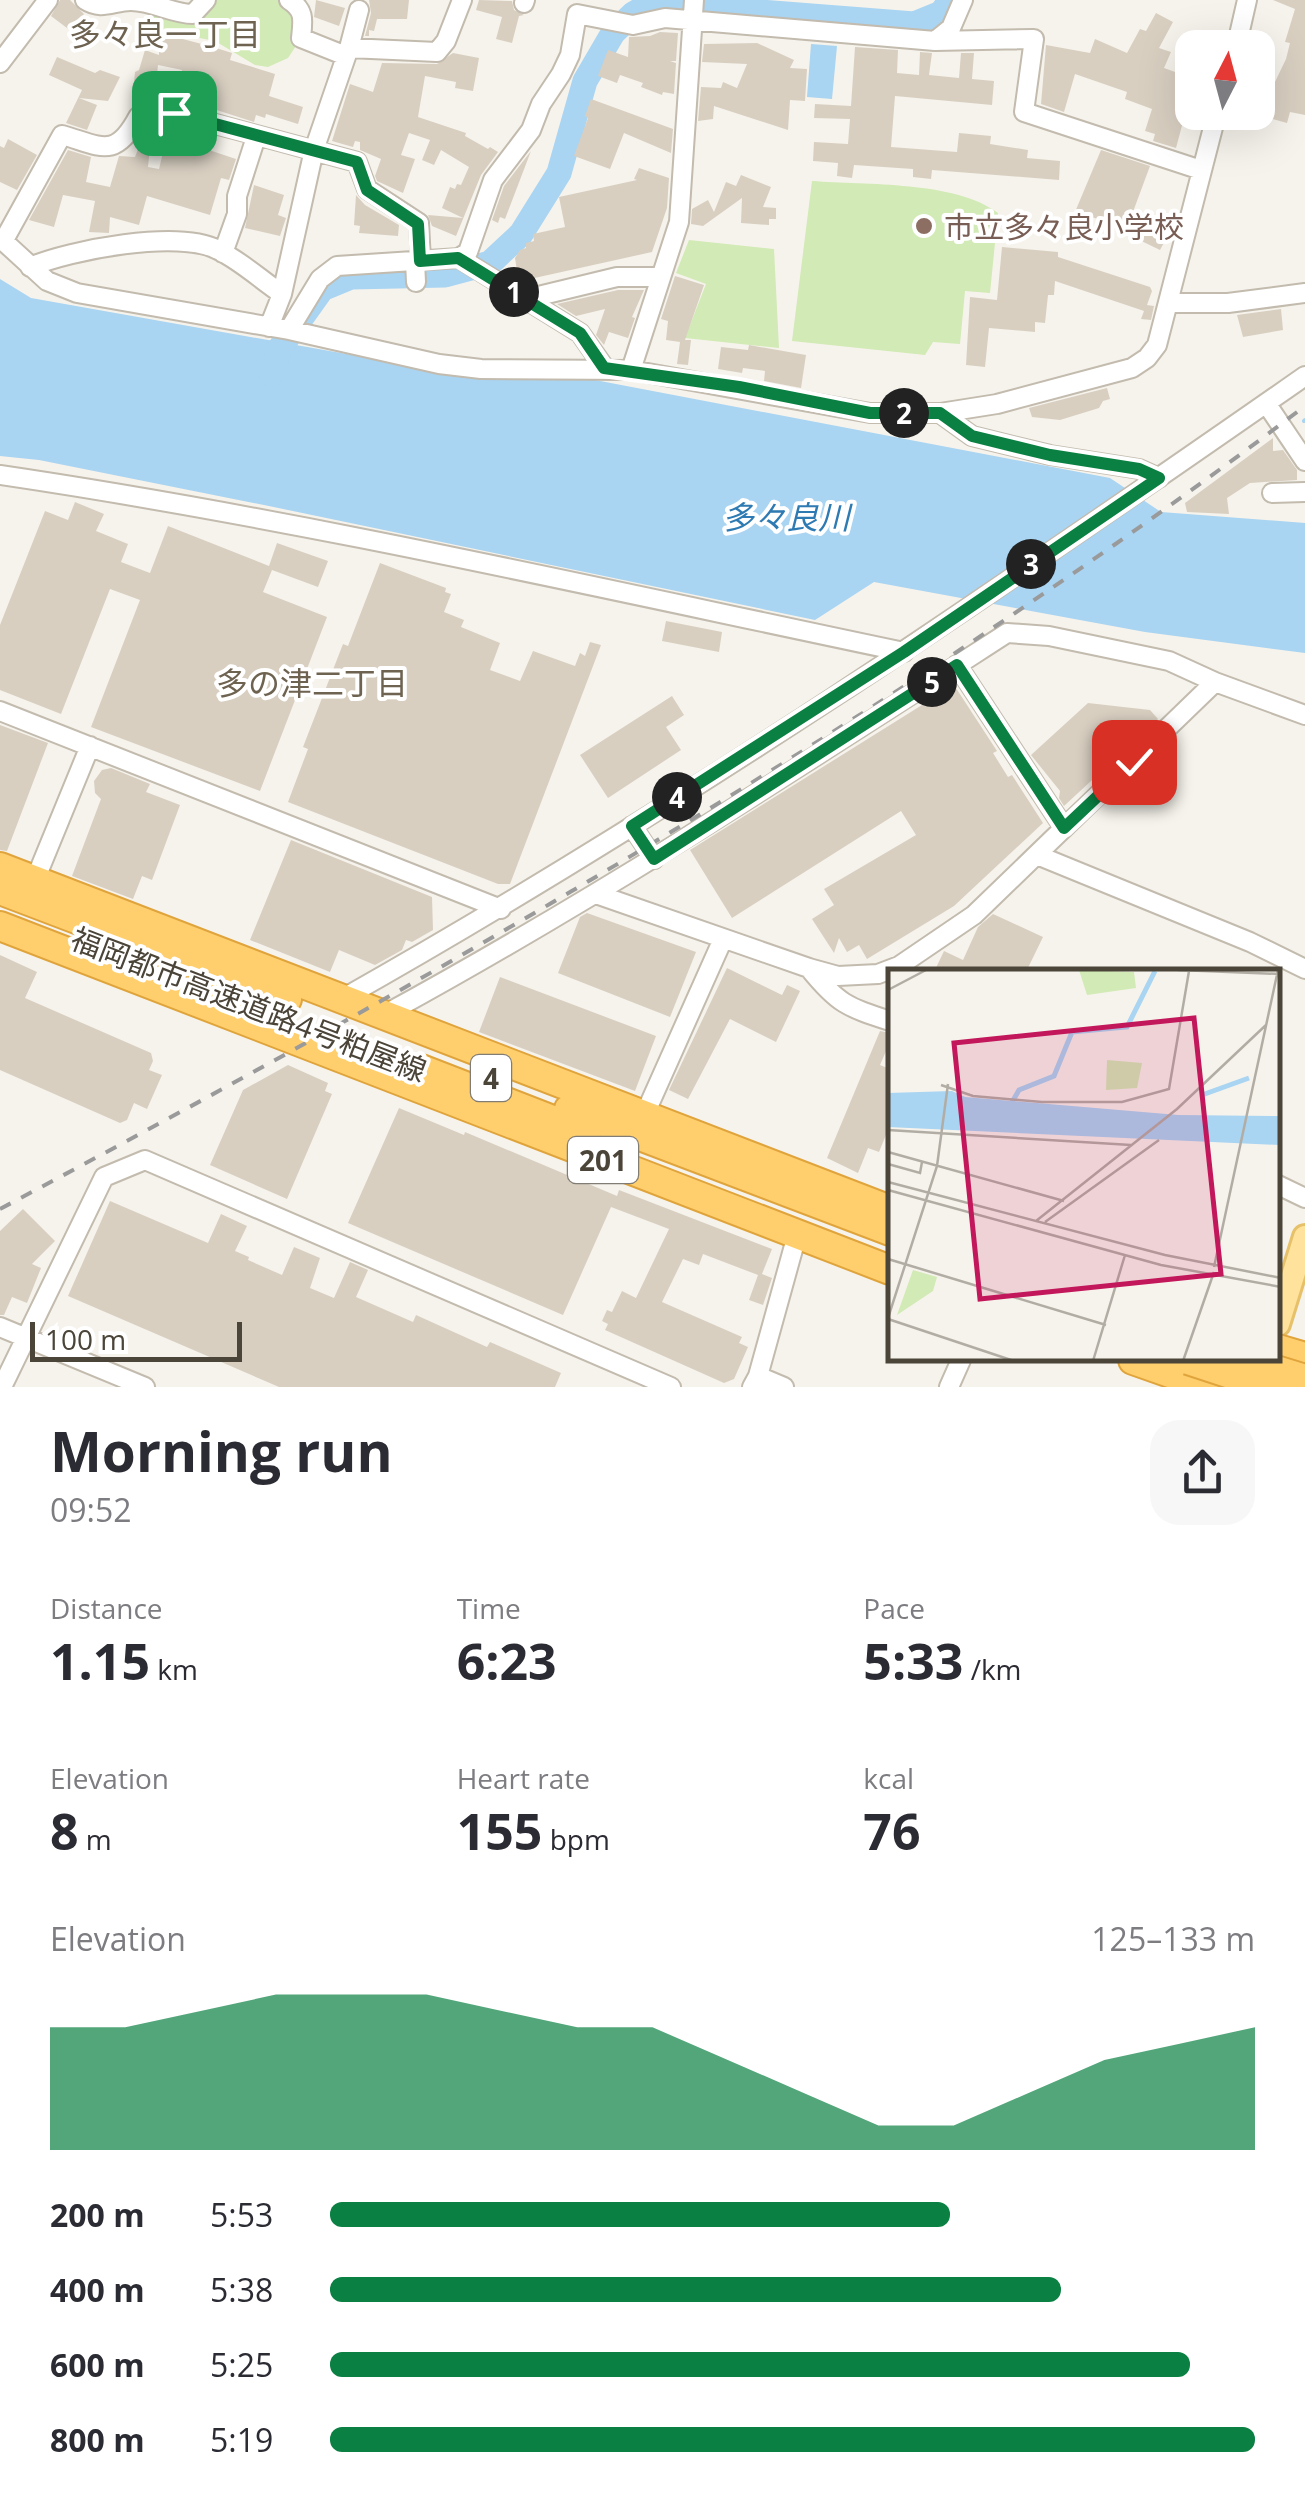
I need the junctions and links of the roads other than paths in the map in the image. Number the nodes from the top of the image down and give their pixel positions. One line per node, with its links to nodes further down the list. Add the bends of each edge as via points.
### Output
1 (48, 0): 12 (street)
2 (84, 0): 3 (street, via 110,6 128,0 178,14 193,14)
3 (206, 0)
4 (289, 0): 13 (street, via 303,15 301,38)
5 (462, 0): 13 (street, via 437,52)
6 (963, 0): 11 (street, via 951,28)
7 (1247, 0): 10 (street)
8 (693, 8): 11 (street); 20 (street, via 622,23 577,14 562,74 493,180 468,252); 23 (street, via 679,222)
9 (359, 10): 13 (street)
10 (1240, 30)
11 (936, 40): 17 (street, via 1034,39 1024,112)
12 (4, 51)
13 (347, 52): 16 (street)
14 (1212, 130): 17 (street)
15 (256, 137): 16 (street); 18 (street, via 174,113 138,117 126,139 106,148 62,135); 19 (street)
16 (314, 150): 21 (street, via 357,162 367,190 418,224); 26 (street)
17 (1201, 170): 28 (street)
18 (2, 239): 22 (street)
19 (223, 253): 22 (street, via 172,241); 26 (street)
20 (458, 258): 21 (street); 27 (street)
21 (418, 261): 24 (street); 29 (street, via 337,266)
22 (30, 266): 29 (street, via 77,293)
23 (661, 278): 27 (street, via 618,277); 31 (street)
24 (416, 282)
25 (1305, 293): 28 (street)
26 (282, 294): 29 (street)
27 (526, 299): 30 (street, via 580,333)
28 (1168, 303): 34 (street, via 1158,345 1132,368)
29 (279, 329): 30 (street, via 438,364)
30 (604, 368): 31 (street)
31 (631, 370): 34 (street, via 870,413)
32 (1305, 376): 33 (street)
33 (1266, 403): 35 (street); 37 (street)
34 (940, 413): 37 (street, via 972,436 1139,469)
35 (1305, 461)
36 (0, 475): 40 (street, via 383,542)
37 (1154, 481): 40 (street)
38 (1305, 492): 39 (street)
39 (1272, 493)
40 (904, 652): 46 (street)
41 (957, 665): 42 (street, via 1006,633 1169,661); 47 (street); 49 (street)
42 (1214, 682): 44 (street); 47 (street)
43 (0, 711): 45 (street)
44 (1305, 715)
45 (90, 746): 51 (street); 55 (street)
46 (632, 826): 49 (street); 55 (street)
47 (1064, 828): 48 (street)
48 (1037, 854): 60 (street, via 974,915); 61 (street)
49 (654, 859): 53 (street)
50 (0, 867): 51 (highway, 201)
51 (35, 880): 63 (highway, 201)
52 (0, 890): 59 (highway, 福岡都市高速道路4号粕屋線 / 4)
53 (596, 894): 57 (street); 64 (street)
54 (0, 909): 59 (highway, 福岡都市高速道路4号粕屋線 / 4)
55 (501, 909): 63 (street)
56 (0, 926): 70 (highway, 201)
57 (723, 939): 58 (street); 66 (street)
58 (809, 968): 62 (street, via 838,976); 65 (street, via 832,997)
59 (181, 969): 69 (highway, 福岡都市高速道路4号粕屋線 / 4)
60 (891, 969)
61 (1305, 969)
62 (888, 970)
63 (340, 1000): 64 (highway, 201)
64 (382, 1016): 66 (highway, 201)
65 (888, 1019)
66 (644, 1116): 69 (highway, 201)
67 (1280, 1185): 68 (street)
68 (1305, 1198)
69 (885, 1233)
70 (798, 1236): 72 (highway, 201); 84 (street)
71 (1305, 1237): 73 (main road)
72 (888, 1269)
73 (1280, 1318)
74 (0, 1327): 75 (street)
75 (24, 1338): 85 (street); 86 (street); 87 (street, via 104,1177 146,1160)
76 (1280, 1350): 77 (highway)
77 (1305, 1357)
78 (961, 1362): 89 (street)
79 (1139, 1362): 90 (highway)
80 (1194, 1362): 92 (highway, bridge)
81 (1250, 1362): 83 (highway, bridge)
82 (1268, 1362): 91 (street)
83 (1305, 1379)
84 (755, 1381): 88 (street)
85 (2, 1387)
86 (146, 1387)
87 (670, 1387)
88 (784, 1387)
89 (949, 1387)
90 (1210, 1387)
91 (1263, 1387)
92 (1270, 1387)

